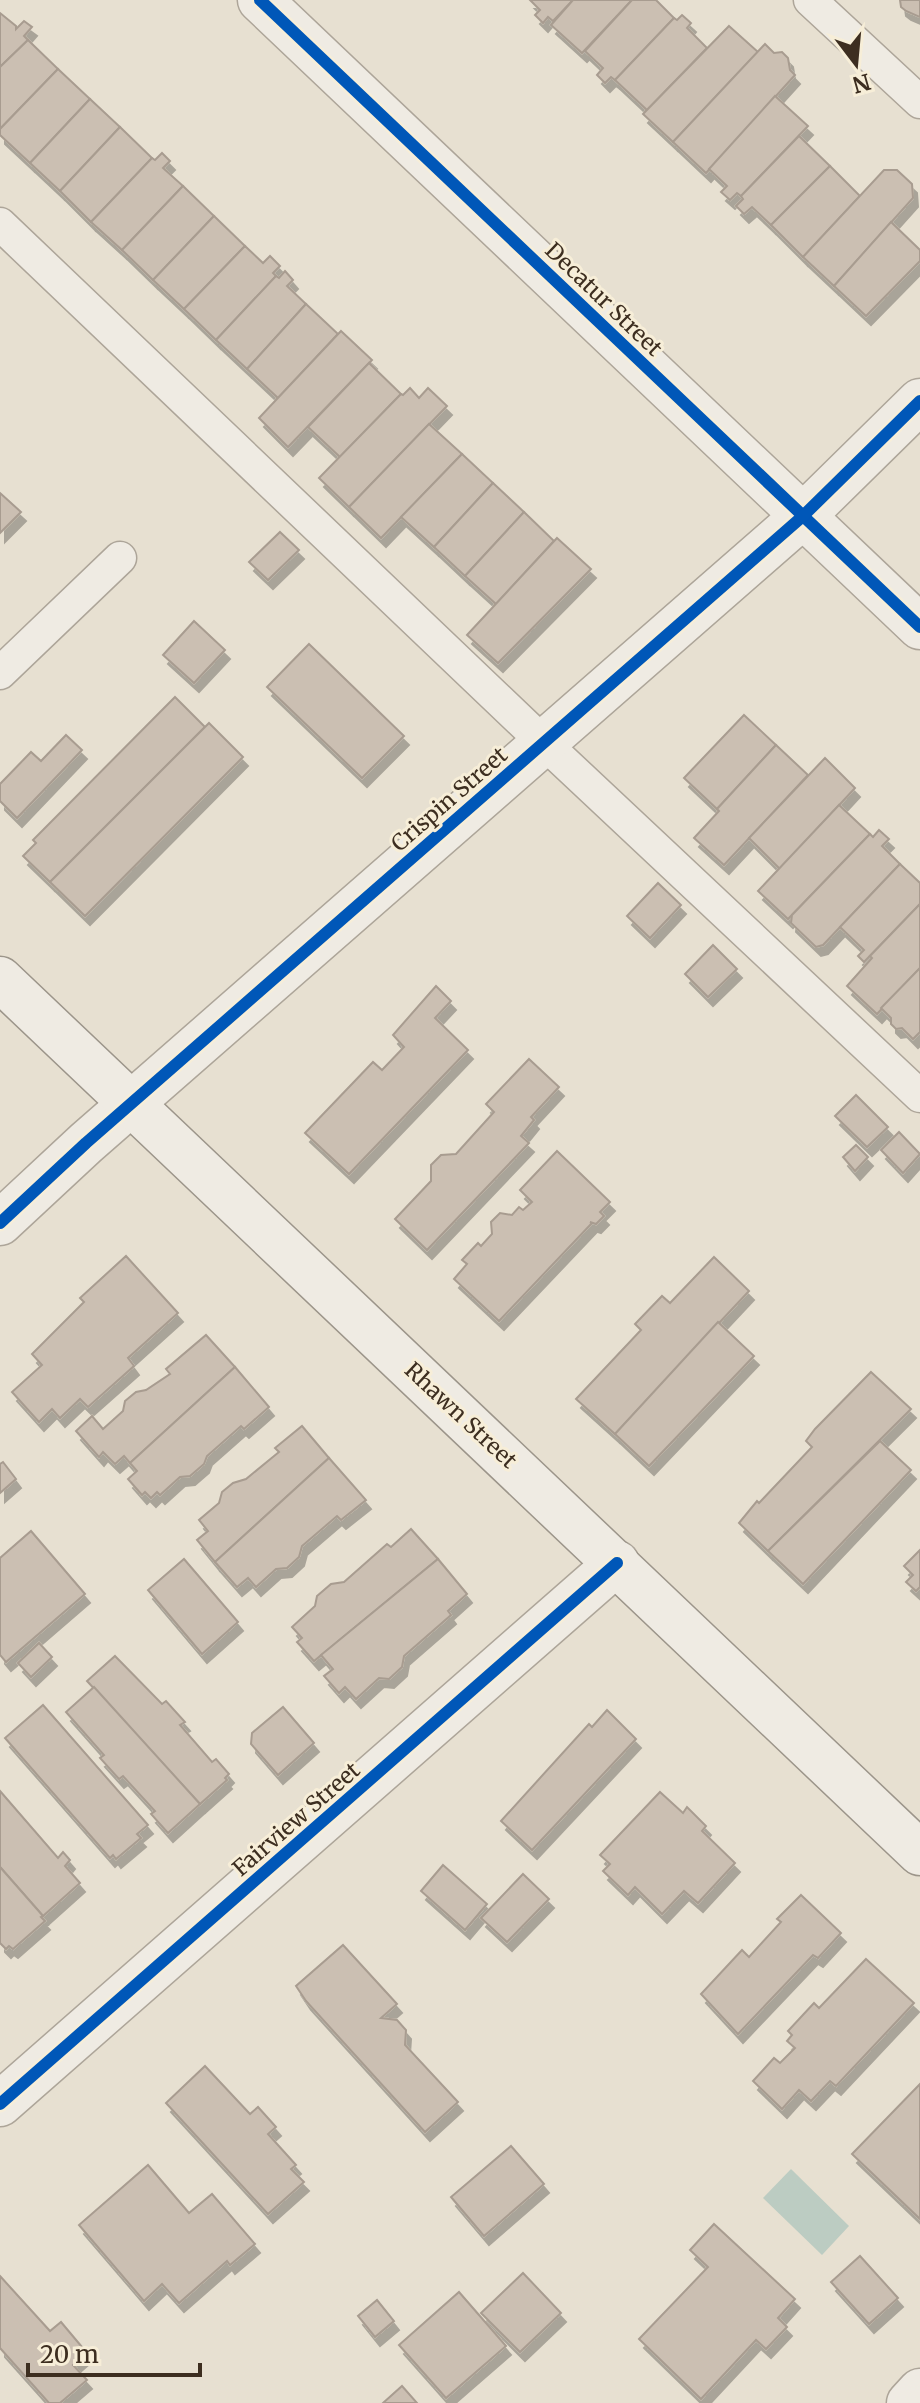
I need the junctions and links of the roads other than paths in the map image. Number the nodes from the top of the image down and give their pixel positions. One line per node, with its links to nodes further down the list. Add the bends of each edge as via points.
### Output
1 (260, 0): 6 (street, Decatur Street)
2 (810, 0): 3 (lane)
3 (920, 102)
4 (0, 224): 10 (lane)
5 (920, 401): 6 (street, Crispin Street)
6 (803, 516): 8 (street, Decatur Street); 10 (street, Crispin Street)
7 (120, 558): 9 (lane)
8 (920, 627)
9 (0, 673)
10 (544, 743): 12 (lane); 13 (street, Crispin Street)
11 (0, 979): 13 (street, Rhawn Street)
12 (920, 1096)
13 (132, 1104): 14 (street, Crispin Street); 15 (street, Rhawn Street)
14 (0, 1223)
15 (617, 1563): 16 (street, Rhawn Street); 17 (street, Fairview Street)
16 (920, 1853)
17 (0, 2104)
18 (920, 2391): 19 (street)
19 (909, 2403)

